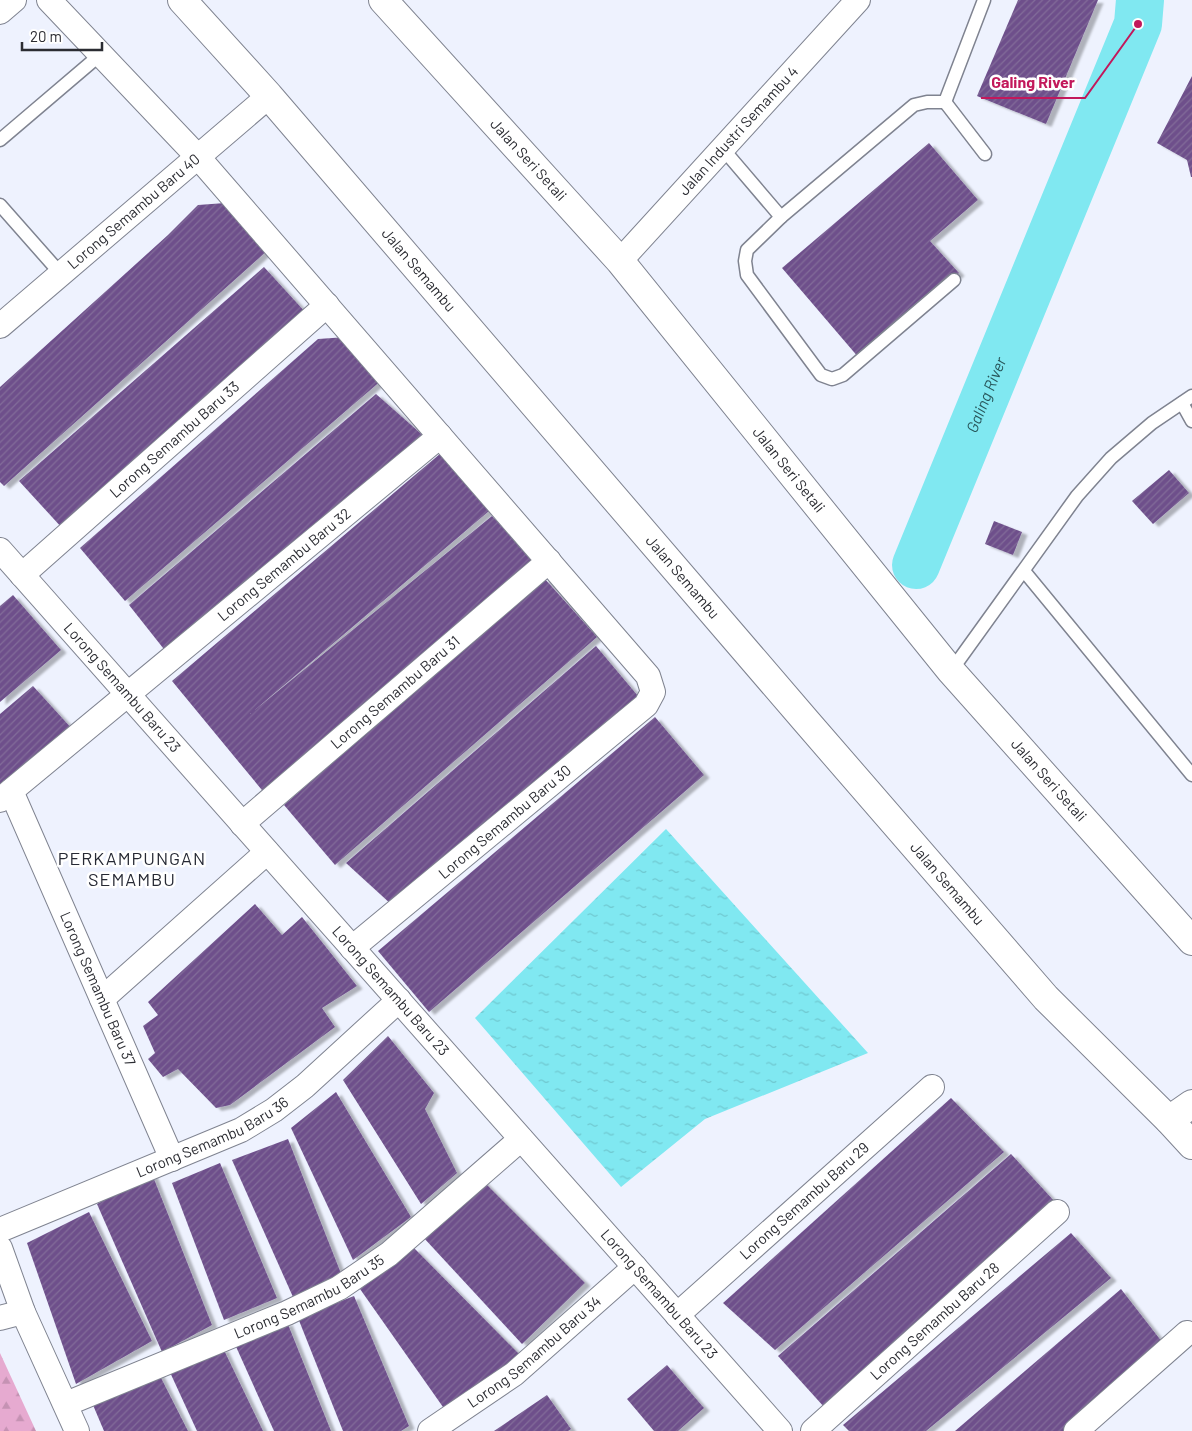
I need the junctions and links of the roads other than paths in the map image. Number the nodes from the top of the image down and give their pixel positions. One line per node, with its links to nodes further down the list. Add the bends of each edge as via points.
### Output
1 (14, 0): 7 (street)
2 (49, 0): 8 (street)
3 (182, 0): 9 (main road, Jalan Semambu)
4 (383, 0): 17 (main road, Jalan Seri Setali)
5 (858, 0): 12 (street, Jalan Industri Semambu 4)
6 (984, 0): 10 (lane)
7 (0, 12)
8 (101, 54): 11 (lane); 14 (street)
9 (269, 96): 14 (street, Lorong Semambu Baru 40); 40 (main road, Jalan Semambu, via 1046,998)
10 (945, 102): 13 (lane); 16 (lane, via 914,105)
11 (0, 140)
12 (723, 150): 16 (lane); 17 (street, Jalan Industri Semambu 4)
13 (985, 154)
14 (198, 156): 18 (street, Lorong Semambu Baru 40); 20 (street)
15 (0, 205): 18 (lane)
16 (781, 217): 19 (lane, via 747,250 746,275 821,375 832,379 843,375)
17 (620, 261): 28 (main road, Jalan Seri Setali)
18 (60, 274): 21 (street, Lorong Semambu Baru 40)
19 (954, 280)
20 (327, 305): 24 (street); 26 (street, Lorong Semambu Baru 33)
21 (0, 326)
22 (1187, 400): 23 (lane); 27 (lane, via 1152,423 1111,458 1077,496)
23 (1192, 421)
24 (440, 436): 25 (street); 29 (street, Lorong Semambu Baru 32)
25 (549, 561): 32 (street, Lorong Semambu Baru 31); 35 (street, Lorong Semambu Baru 30, via 648,676 653,692 646,705)
26 (9, 567): 29 (street, Lorong Semambu Baru 23)
27 (1024, 572): 28 (lane); 30 (lane)
28 (951, 671): 34 (main road, Jalan Seri Setali)
29 (128, 696): 31 (street, Lorong Semambu Baru 32); 32 (street, Lorong Semambu Baru 23)
30 (1192, 775)
31 (6, 796): 36 (street, Lorong Semambu Baru 37)
32 (242, 824): 33 (street, Lorong Semambu Baru 23)
33 (267, 852): 35 (street, Lorong Semambu Baru 23); 36 (street)
34 (1192, 941)
35 (352, 948): 37 (street, Lorong Semambu Baru 23)
36 (102, 999): 43 (street, Lorong Semambu Baru 37)
37 (399, 1000): 41 (street, Lorong Semambu Baru 23); 43 (street, Lorong Semambu Baru 36, via 274,1110 241,1130)
38 (932, 1087): 49 (street, Lorong Semambu Baru 29)
39 (1192, 1104): 40 (main road)
40 (1170, 1120): 42 (main road, Jalan Semambu)
41 (521, 1138): 47 (street, Lorong Semambu Baru 23); 52 (street, Lorong Semambu Baru 35, via 389,1254 340,1288)
42 (1192, 1145)
43 (172, 1159): 45 (street, Lorong Semambu Baru 36)
44 (1057, 1212): 56 (street, Lorong Semambu Baru 28)
45 (0, 1230)
46 (0, 1248): 48 (street)
47 (635, 1267): 49 (street, Lorong Semambu Baru 23); 54 (street, Lorong Semambu Baru 34, via 514,1374)
48 (23, 1312): 50 (street); 52 (street)
49 (677, 1315): 55 (street, Lorong Semambu Baru 23)
50 (0, 1318)
51 (1187, 1333): 57 (street)
52 (66, 1404): 53 (street)
53 (77, 1431)
54 (430, 1431)
55 (780, 1431)
56 (813, 1431)
57 (1076, 1431)

